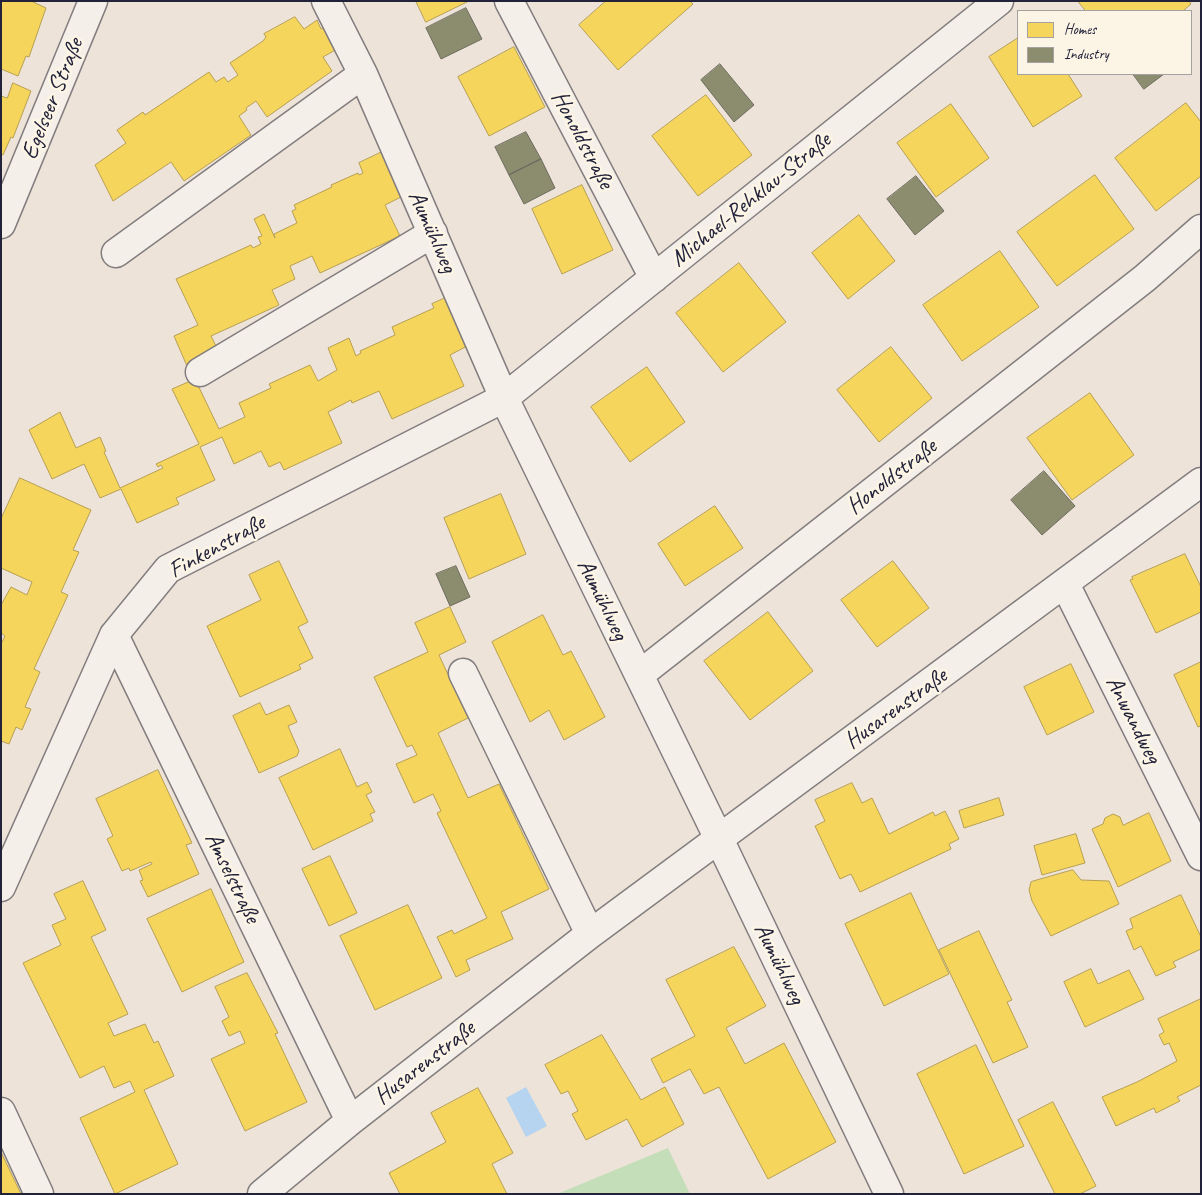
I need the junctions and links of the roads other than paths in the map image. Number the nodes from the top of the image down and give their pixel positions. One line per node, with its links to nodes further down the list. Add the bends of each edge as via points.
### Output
1 (93, 1): 6 (street, Egelseer Straße)
2 (326, 1): 5 (street, Aumühlweg)
3 (999, 1): 11 (street, Michael-Rehklau-Straße)
4 (519, 6): 11 (street, Honoldstraße)
5 (363, 74): 8 (street, Aumühlweg); 9 (street)
6 (1, 224)
7 (1201, 229): 12 (street, Honoldstraße)
8 (433, 233): 13 (street); 14 (street, Aumühlweg)
9 (116, 253)
10 (1201, 253): 12 (street, Honoldstraße)
11 (654, 278): 14 (street, Michael-Rehklau-Straße)
12 (1145, 278): 19 (street, Honoldstraße)
13 (200, 372)
14 (504, 398): 17 (street, Finkenstraße, via 168,569); 19 (street, Aumühlweg)
15 (1201, 482): 16 (street, Husarenstraße)
16 (1065, 584): 20 (street, Husarenstraße); 21 (street, Anwandweg)
17 (114, 635): 22 (street, Finkenstraße); 25 (street, Amselstraße)
18 (463, 673): 23 (street)
19 (639, 675): 20 (street, Aumühlweg)
20 (719, 838): 23 (street, Husarenstraße); 28 (street, Aumühlweg)
21 (1201, 856)
22 (1, 888)
23 (590, 934): 25 (street, Husarenstraße)
24 (1, 1112): 26 (street)
25 (350, 1122): 27 (street, Husarenstraße)
26 (39, 1194)
27 (262, 1194)
28 (889, 1194)

